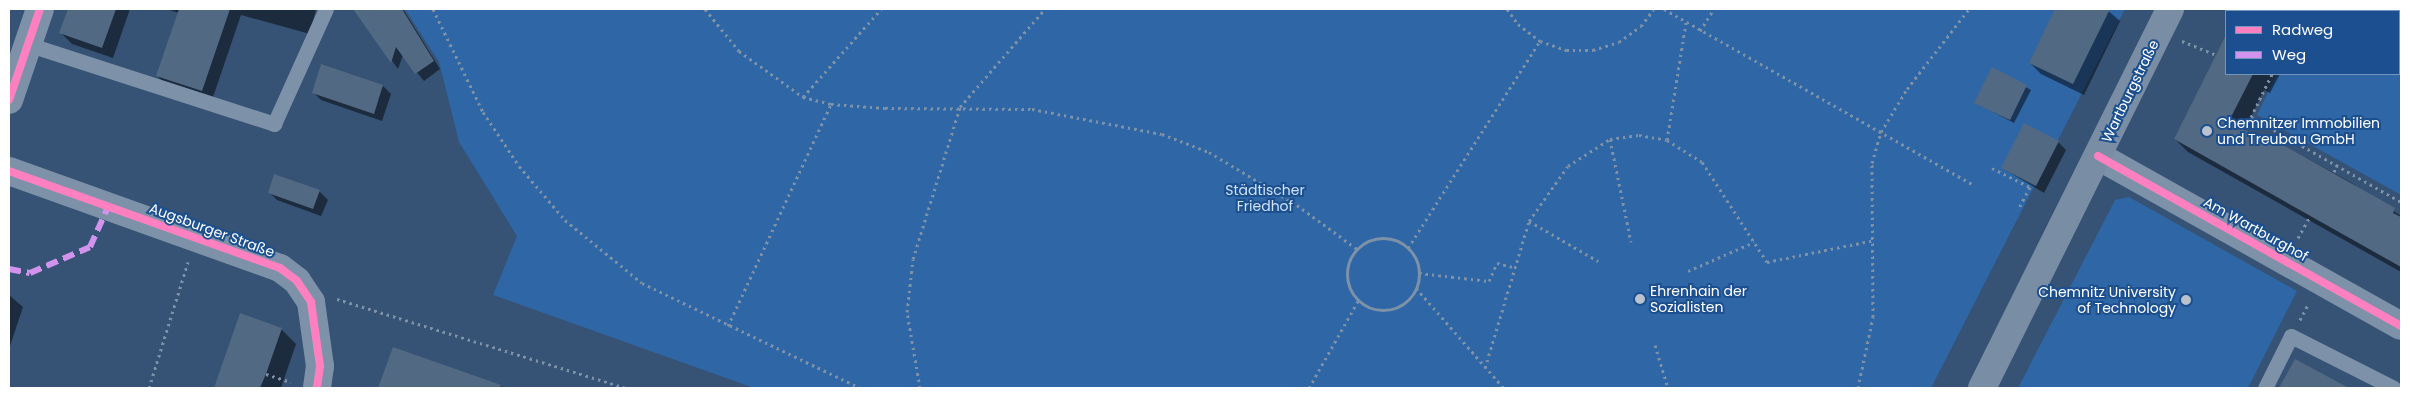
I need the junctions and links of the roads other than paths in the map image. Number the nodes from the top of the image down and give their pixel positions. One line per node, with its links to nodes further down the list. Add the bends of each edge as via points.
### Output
1 (40, 9): 4 (street)
2 (326, 9): 4 (lane, via 274,124)
3 (2164, 20): 6 (main road, Wartburgstraße)
4 (27, 44): 5 (street)
5 (9, 100)
6 (2098, 156): 8 (street, Am Wartburghof); 10 (main road, Wartburgstraße)
7 (9, 171): 9 (street, Augsburger Straße, via 280,268 297,281 311,302 320,366)
8 (2401, 326)
9 (317, 388)
10 (1982, 388)
11 (2266, 388): 12 (lane, via 2291,336)
12 (2394, 388)

